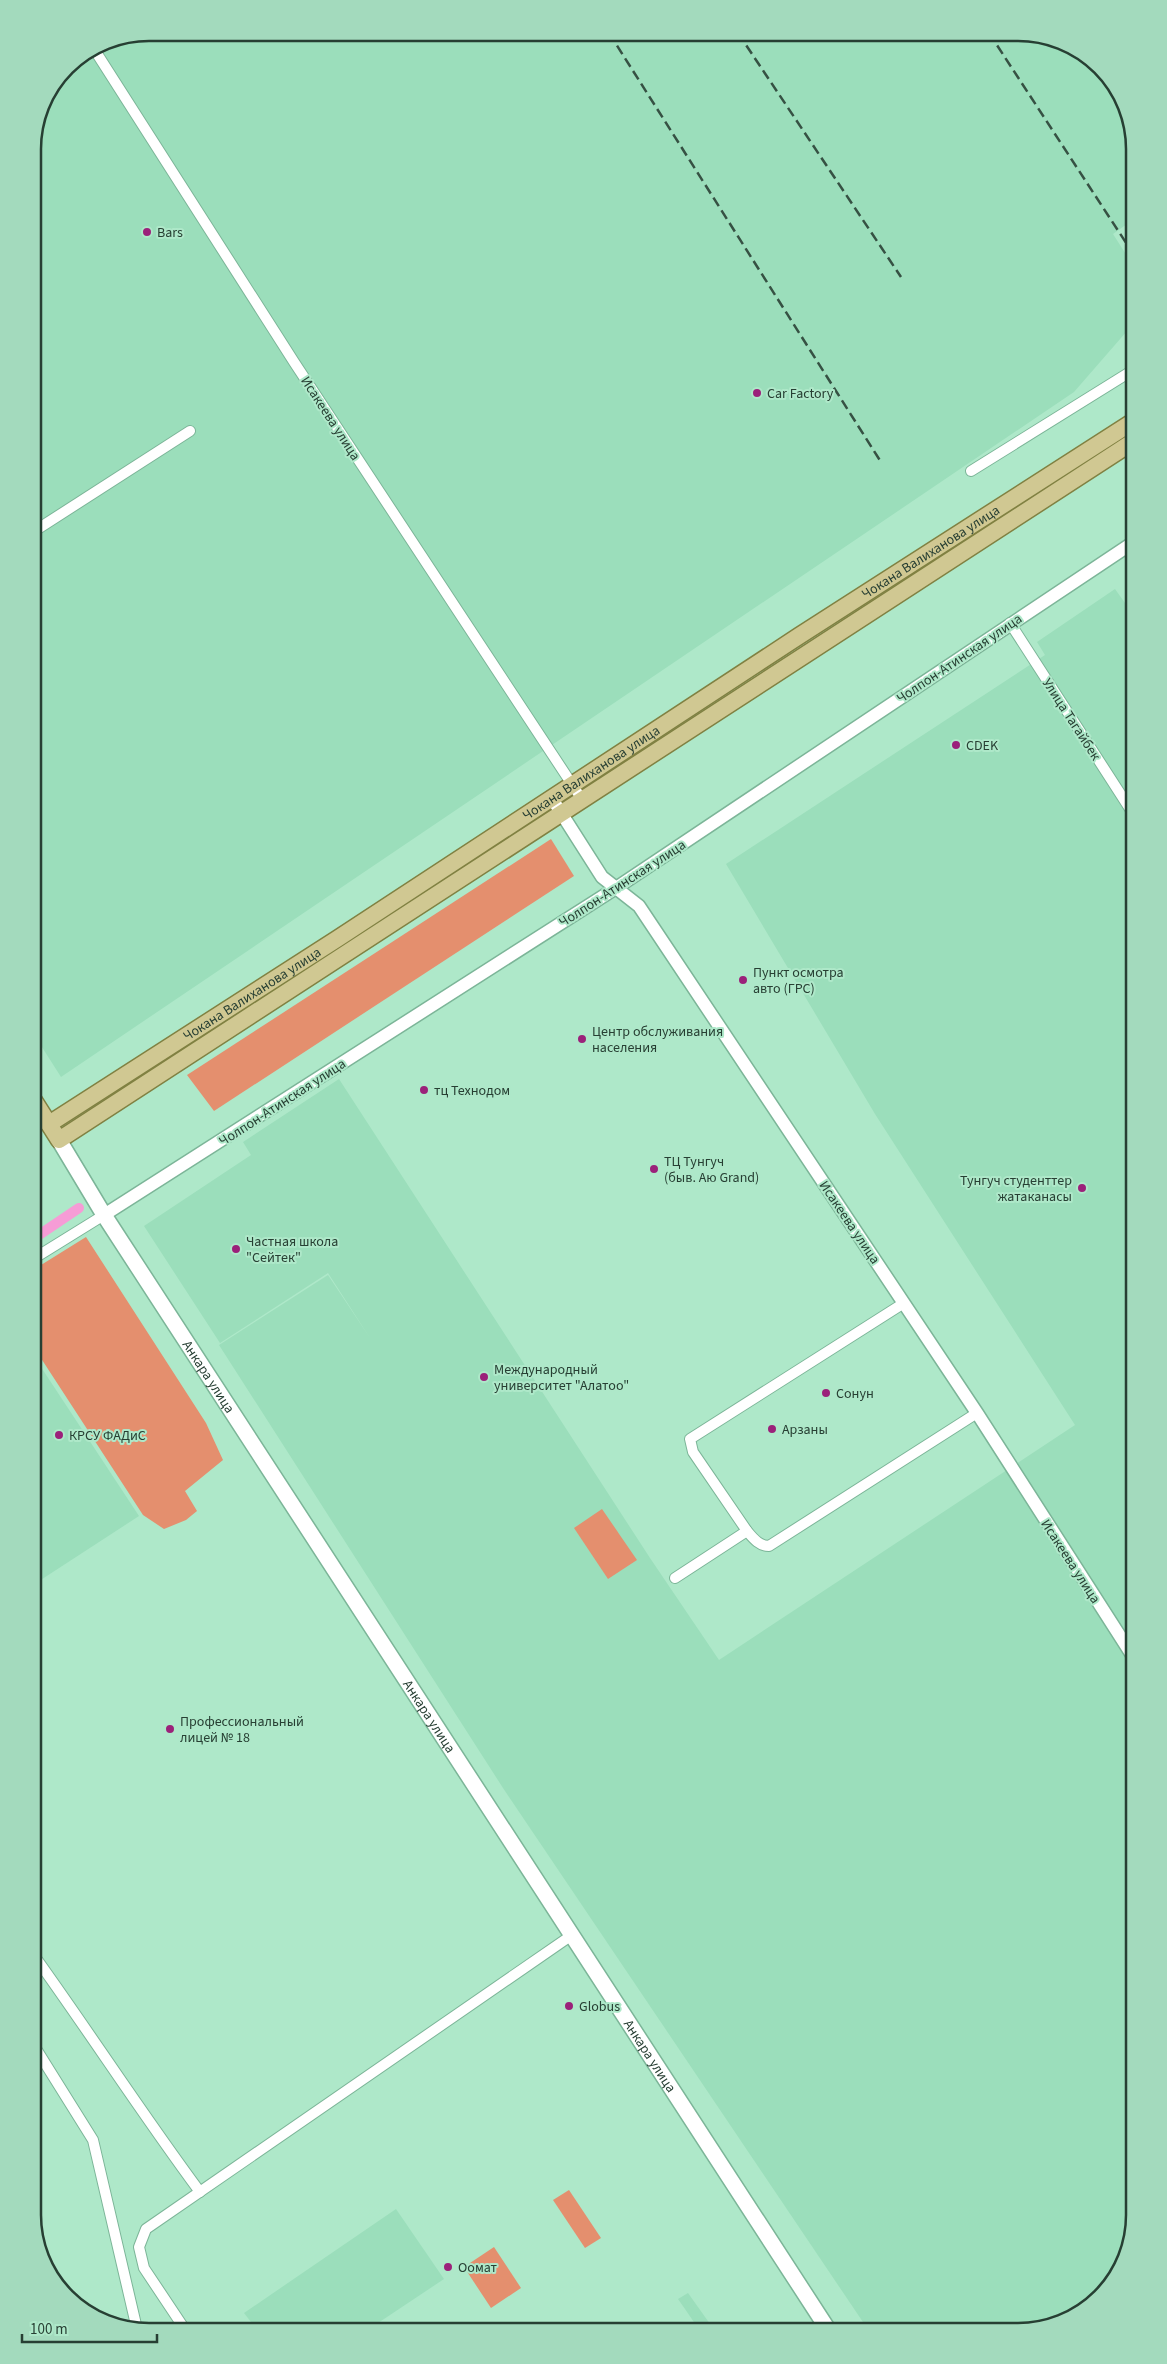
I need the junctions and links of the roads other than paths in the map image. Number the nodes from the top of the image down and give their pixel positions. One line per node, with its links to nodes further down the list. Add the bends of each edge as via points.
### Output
1 (98, 55): 12 (street, Исакеева улица, via 294,362)
2 (1126, 374): 6 (street)
3 (1126, 426): 10 (main road, Чокана Валиханова улица)
4 (190, 431): 7 (street)
5 (1126, 446): 11 (main road, Чокана Валиханова улица)
6 (970, 471)
7 (41, 527)
8 (1126, 547): 9 (street, Чолпон-Атинская улица)
9 (1010, 624): 15 (street, Улица Тагайбек); 17 (street, Чолпон-Атинская улица)
10 (799, 636): 11 (main road); 12 (main road, Чокана Валиханова улица)
11 (810, 652): 14 (main road, Чокана Валиханова улица)
12 (571, 784): 13 (main road, Чокана Валиханова улица); 14 (street, Исакеева улица)
13 (551, 797): 16 (street, Исакеева улица); 18 (main road, Чокана Валиханова улица)
14 (583, 801): 16 (main road, Чокана Валиханова улица)
15 (1126, 803)
16 (562, 814): 17 (street, Исакеева улица, via 599,872); 19 (main road, Чокана Валиханова улица)
17 (616, 888): 23 (street, Чолпон-Атинская улица); 25 (street, Исакеева улица, via 640,906)
18 (337, 939): 19 (main road); 21 (main road, Чокана Валиханова улица)
19 (346, 954): 22 (main road, Чокана Валиханова улица)
20 (41, 1112): 21 (main road, Анкара улица)
21 (49, 1124): 22 (main road, Анкара улица)
22 (59, 1140): 23 (main road, Анкара улица)
23 (104, 1215): 24 (street); 30 (main road, Анкара улица)
24 (41, 1254)
25 (904, 1303): 26 (street, Исакеева улица); 27 (street, via 690,1440 693,1452)
26 (977, 1413): 27 (street, via 769,1546 756,1541); 29 (street, Исакеева улица)
27 (747, 1531): 28 (street)
28 (675, 1578)
29 (1126, 1646)
30 (572, 1935): 33 (street); 36 (main road, Анкара улица)
31 (41, 1967): 33 (street)
32 (41, 2058): 34 (street, via 93,2140)
33 (200, 2192): 35 (street, via 146,2229 139,2247 144,2268)
34 (135, 2322)
35 (181, 2323)
36 (823, 2323)

